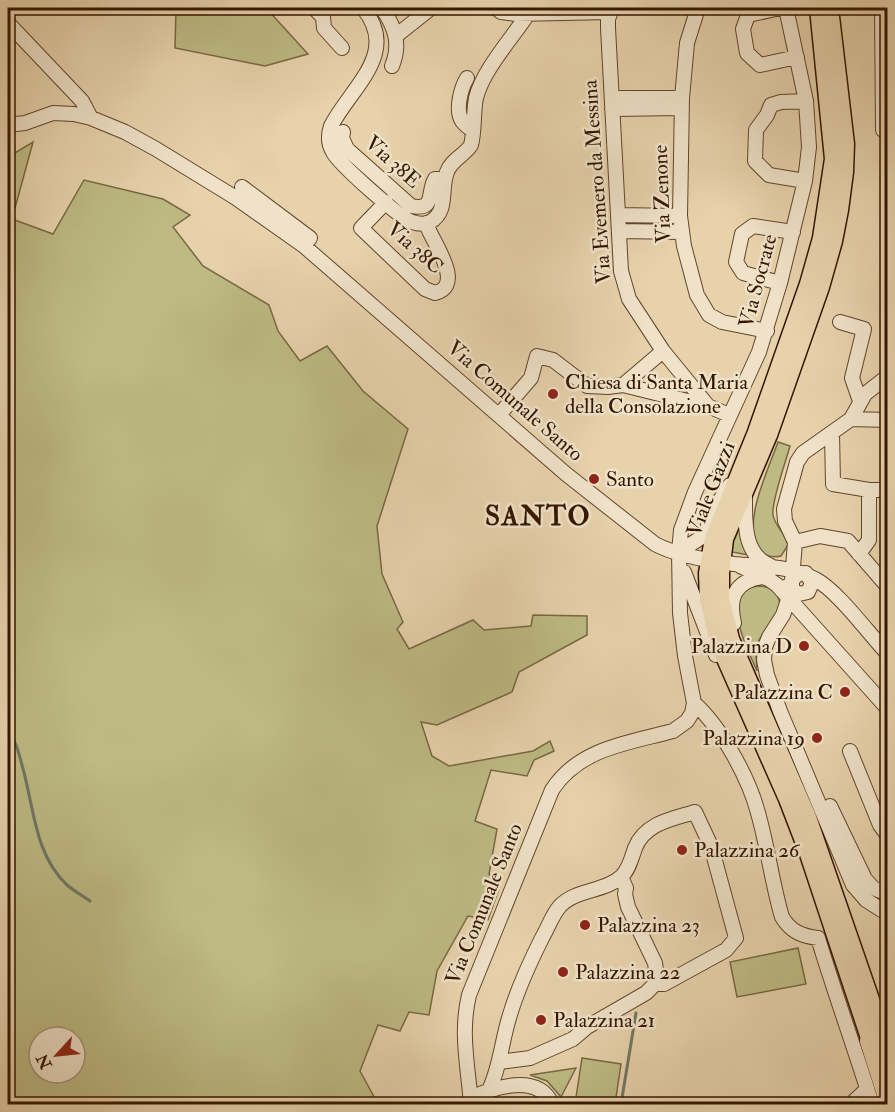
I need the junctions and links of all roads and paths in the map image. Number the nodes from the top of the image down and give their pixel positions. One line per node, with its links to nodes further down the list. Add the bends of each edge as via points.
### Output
1 (314, 8): 16 (street, via 323,17 324,28)
2 (363, 8): 31 (street, via 378,37 376,54 335,118 329,139 341,163)
3 (382, 8): 15 (street)
4 (431, 8): 15 (street)
5 (496, 8): 13 (street, via 508,14)
6 (698, 8): 21 (street, Via Zenone, via 687,43)
7 (780, 8): 17 (street, via 748,15 743,29 747,53 760,64)
8 (786, 8): 17 (street, Via Socrate)
9 (818, 8): 52 (main road, Viale Gazzi, via 833,145 830,187 808,284)
10 (830, 8): 55 (main road, Viale Gazzi, via 846,144 840,210 821,287)
11 (882, 8): 25 (street)
12 (611, 10): 13 (street); 22 (street, Via Evemero da Messina, via 608,28)
13 (528, 14): 26 (street, via 479,88)
14 (8, 23): 23 (street, via 82,101)
15 (397, 35): 18 (street)
16 (342, 48)
17 (797, 57): 20 (street, Via Socrate)
18 (392, 66)
19 (467, 78): 26 (street, via 460,116)
20 (806, 101): 29 (street, Via Socrate, via 809,147); 29 (street, via 771,105 756,130 755,161 769,175)
21 (681, 103): 22 (street); 33 (street, Via Zenone)
22 (612, 104): 32 (street, Via Evemero da Messina)
23 (91, 118): 24 (street, Via Comunale Santo, via 53,113); 38 (street, Via Comunale Santo, via 156,149)
24 (8, 125)
25 (885, 130)
26 (473, 131): 28 (street, via 469,149 448,168)
27 (343, 132): 28 (street, Via 38E, via 346,149 411,207 428,203 432,182)
28 (445, 179): 34 (street, via 442,206)
29 (805, 182): 37 (street, Via Socrate)
30 (242, 187): 38 (street, via 310,238)
31 (386, 202): 34 (street, via 409,221); 34 (street, Via 38C, via 361,228 425,289 435,293 445,285 447,269)
32 (618, 215): 33 (street); 35 (street, Via Evemero da Messina)
33 (680, 216): 36 (street, Via Zenone)
34 (426, 224)
35 (619, 231): 36 (street); 42 (street, Via Evemero da Messina, via 625,291)
36 (681, 232): 41 (street, Via Zenone, via 704,310 722,321)
37 (793, 232): 39 (street, Via Socrate); 39 (street, via 753,226 742,234 736,262 743,273)
38 (304, 246): 47 (street, Via Comunale Santo)
39 (780, 283): 41 (street, Via Socrate)
40 (840, 322): 45 (street, via 864,329 852,378)
41 (767, 331): 48 (street, Via Socrate)
42 (659, 346): 44 (street); 46 (street, Via Evemero da Messina)
43 (888, 376): 45 (street)
44 (623, 385): 46 (street); 47 (street, via 587,387 553,360 537,356 531,378)
45 (860, 401): 49 (street)
46 (708, 406): 48 (street)
47 (499, 415): 57 (street, Via Comunale Santo, via 655,544)
48 (729, 415): 57 (street, Via Socrate, via 685,517)
49 (851, 419): 50 (street); 51 (street)
50 (888, 420)
51 (832, 433): 53 (street, via 833,484); 56 (street, via 803,453 797,462 784,508)
52 (740, 471): 57 (street, via 718,501 705,535); 59 (main road, Viale Gazzi, via 717,526)
53 (868, 490): 54 (street); 58 (street, via 869,540)
54 (888, 490)
55 (745, 492): 59 (main road, Viale Gazzi, via 725,540); 60 (street, via 747,535)
56 (796, 548): 58 (street, via 820,536 848,541); 60 (street, via 784,563); 61 (street)
57 (679, 552): 59 (street, Via Comunale Santo); 64 (street); 65 (street)
58 (859, 554): 62 (street)
59 (722, 562): 60 (street, Via Comunale Santo); 70 (main road, Viale Gazzi, via 707,583 711,621); 72 (main road, Viale Gazzi, via 721,598 726,627)
60 (767, 574): 61 (street, Via Comunale Santo); 72 (street, via 739,587 732,609)
61 (796, 581): 63 (street); 63 (street, via 799,594 808,592); 66 (street); 67 (street, via 829,588)
62 (886, 584)
63 (801, 612): 66 (street); 69 (street)
64 (706, 631): 65 (street, via 692,630); 70 (street, via 728,685)
65 (683, 636): 68 (street)
66 (765, 647): 71 (street, via 767,675)
67 (888, 654)
68 (694, 703): 79 (street, via 723,739 754,800 782,917 792,930); 86 (street, Via Comunale Santo, via 692,713 678,729 594,753 566,772 552,790 469,995 464,1023)
69 (888, 709)
70 (747, 710): 78 (main road, Viale Gazzi, via 794,814)
71 (780, 711): 76 (street, via 791,716 861,872 873,888); 77 (street, via 853,885 866,900)
72 (764, 717): 81 (main road, Viale Gazzi, via 812,827)
73 (850, 751): 74 (street)
74 (888, 836)
75 (621, 877): 80 (street, via 628,907 655,963); 80 (street, via 648,829 695,812 711,846 736,938 726,950 664,984); 82 (street, via 566,901 556,911 522,981)
76 (888, 894)
77 (888, 914)
78 (836, 934): 79 (street); 81 (main road, Viale Gazzi)
79 (818, 938): 81 (street, via 838,1006)
80 (655, 984): 82 (street, via 573,1039 530,1058)
81 (874, 1043): 84 (highway); 85 (street, via 853,1065)
82 (499, 1062): 83 (street)
83 (490, 1089): 86 (street); 87 (street, via 528,1085 542,1090)
84 (888, 1097)
85 (861, 1098): 88 (street)
86 (471, 1101)
87 (552, 1104)
88 (872, 1104)

